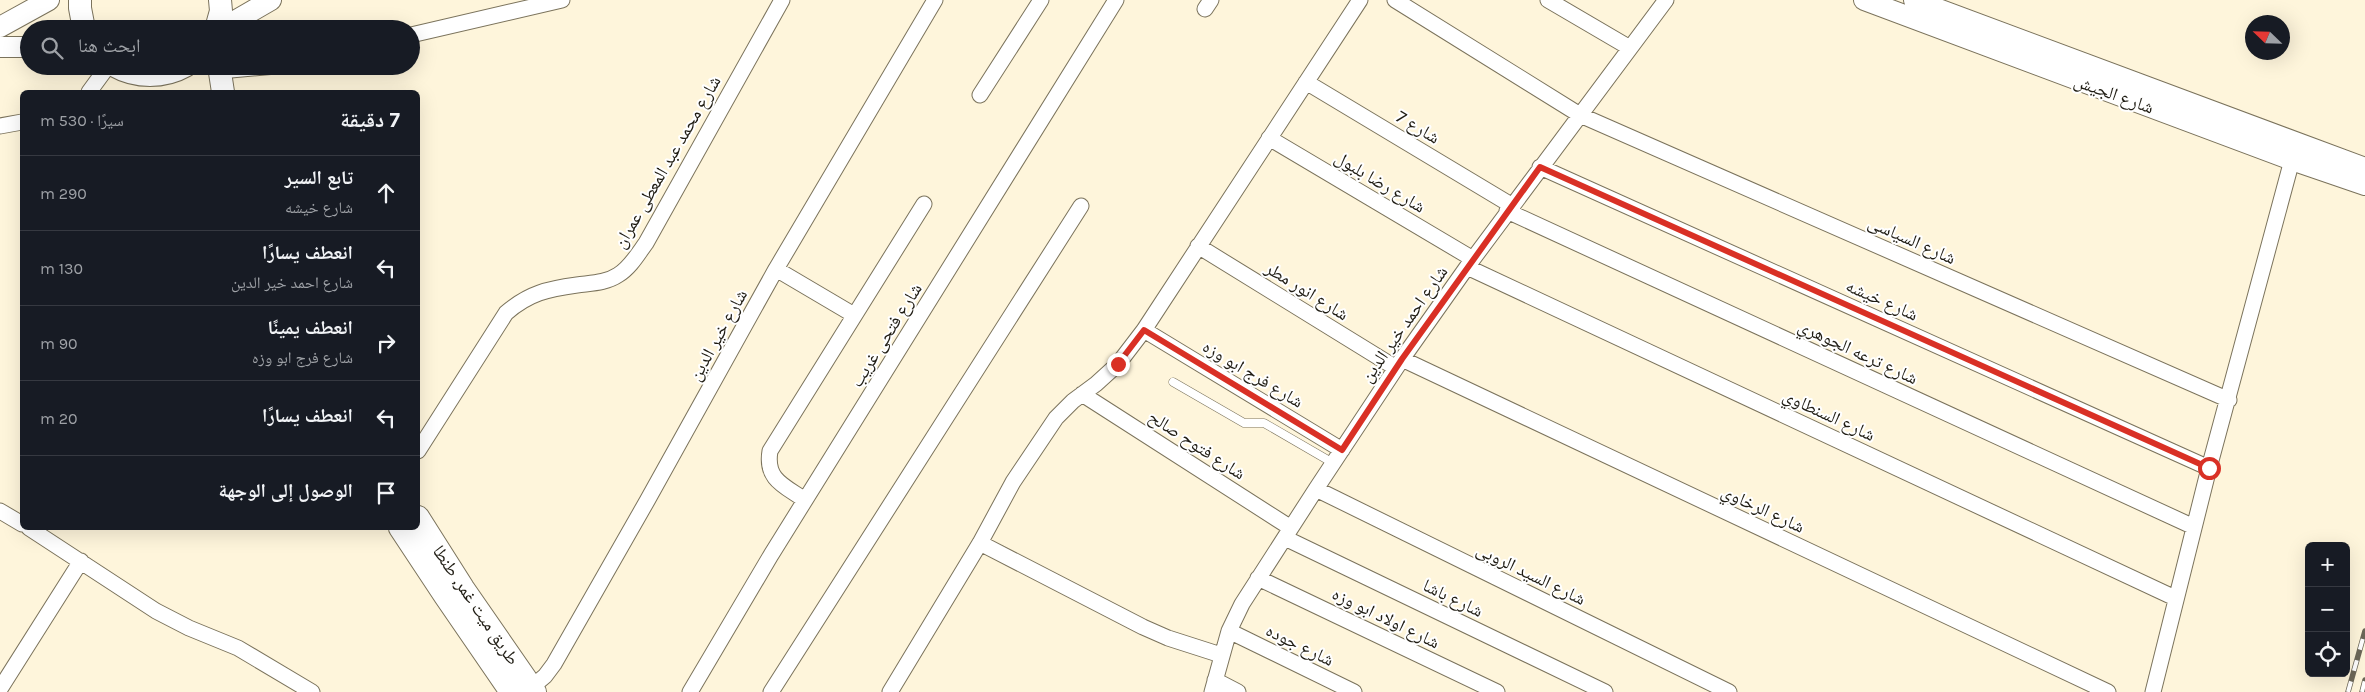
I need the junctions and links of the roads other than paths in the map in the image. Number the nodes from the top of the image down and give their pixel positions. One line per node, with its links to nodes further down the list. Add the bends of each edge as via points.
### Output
1 (49, 0): 19 (main road)
2 (80, 0): 16 (main road)
3 (220, 0): 17 (main road)
4 (271, 0): 18 (main road)
5 (562, 0): 20 (street)
6 (782, 0): 52 (street, شارع محمد عبد المعطى عمران, via 634,259 619,275 600,283 534,293 506,312)
7 (935, 0): 45 (street, شارع خير الدين)
8 (1041, 0): 31 (street)
9 (1116, 0): 57 (street, شارع فتحى غريب)
10 (1360, 0): 28 (street)
11 (1395, 0): 32 (street, شارع السياسى)
12 (1548, 0): 23 (street)
13 (1666, 0): 23 (street, شارع احمد خير الدين)
14 (1864, 0): 36 (main road, شارع الجيش)
15 (1914, 0): 38 (main road, شارع الجيش)
16 (82, 20)
17 (218, 20)
18 (237, 20)
19 (0, 27)
20 (420, 33)
21 (0, 47): 22 (main road)
22 (20, 47)
23 (1630, 48): 32 (street, شارع احمد خير الدين)
24 (106, 75): 29 (street)
25 (122, 75): 30 (main road)
26 (140, 75): 27 (main road)
27 (162, 75)
28 (1306, 82): 35 (street); 42 (street, شارع 7)
29 (91, 90)
30 (138, 90)
31 (980, 95)
32 (1580, 114): 37 (street, شارع احمد خير الدين); 51 (street, شارع السياسى)
33 (20, 122): 34 (street)
34 (0, 126)
35 (1269, 138): 43 (street); 44 (street, شارع رضا بلبول)
36 (2292, 160): 39 (main road, شارع الجيش); 51 (street)
37 (1540, 167): 42 (street, شارع احمد خير الدين); 55 (street, شارع خيشه)
38 (2365, 168)
39 (2365, 185)
40 (924, 204): 46 (street)
41 (1081, 206): 76 (street)
42 (1509, 208): 44 (street, شارع احمد خير الدين); 61 (street, شارع ترعه الجوهري)
43 (1198, 246): 47 (street); 48 (street, شارع انور مطر)
44 (1470, 263): 48 (street, شارع احمد خير الدين); 68 (street, شارع السنطاوي)
45 (776, 270): 46 (street); 73 (street, شارع خير الدين, via 554,664 545,676)
46 (854, 315): 57 (street, via 770,452 768,464 772,474)
47 (1144, 330): 50 (street, via 1118,364); 53 (street, شارع فرج ابو وزه)
48 (1399, 364): 53 (street, شارع احمد خير الدين); 83 (street, شارع الرخاوي)
49 (1173, 382): 54 (lane, via 1244,423 1264,423)
50 (1082, 394): 64 (street, شارع فتوح صالح); 65 (street, via 1051,426 1013,482)
51 (2228, 400): 55 (street)
52 (420, 448)
53 (1342, 450): 54 (street, شارع احمد خير الدين)
54 (1334, 463): 56 (street, شارع احمد خير الدين)
55 (2209, 468): 61 (street)
56 (1316, 489): 64 (street, شارع احمد خير الدين); 82 (street, شارع السيد الروبى)
57 (805, 500): 75 (street, شارع فتحى غريب)
58 (0, 511): 60 (street)
59 (420, 520): 73 (main road, طريق ميت غمر, طنطا)
60 (20, 523)
61 (2194, 527): 68 (street)
62 (32, 530): 66 (street)
63 (401, 530): 73 (main road, طريق ميت غمر, طنطا, via 445,596)
64 (1288, 533): 67 (street, شارع احمد خير الدين); 81 (street, شارع باشا)
65 (980, 543): 70 (street, via 1168,638); 77 (street)
66 (81, 561): 72 (street); 74 (street, via 156,611 238,648)
67 (1258, 578): 69 (street, شارع احمد خير الدين); 80 (street, شارع اولاد ابو وزه)
68 (2175, 598): 84 (street)
69 (1229, 631): 70 (street, شارع احمد خير الدين); 79 (street, شارع جوده)
70 (1222, 655): 71 (street, شارع احمد خير الدين)
71 (1214, 686): 78 (street)
72 (0, 689)
73 (526, 690)
74 (312, 692)
75 (690, 692)
76 (770, 692)
77 (890, 692)
78 (1238, 692)
79 (1354, 692)
80 (1497, 692)
81 (1605, 692)
82 (1729, 692)
83 (2108, 692)
84 (2153, 692)

